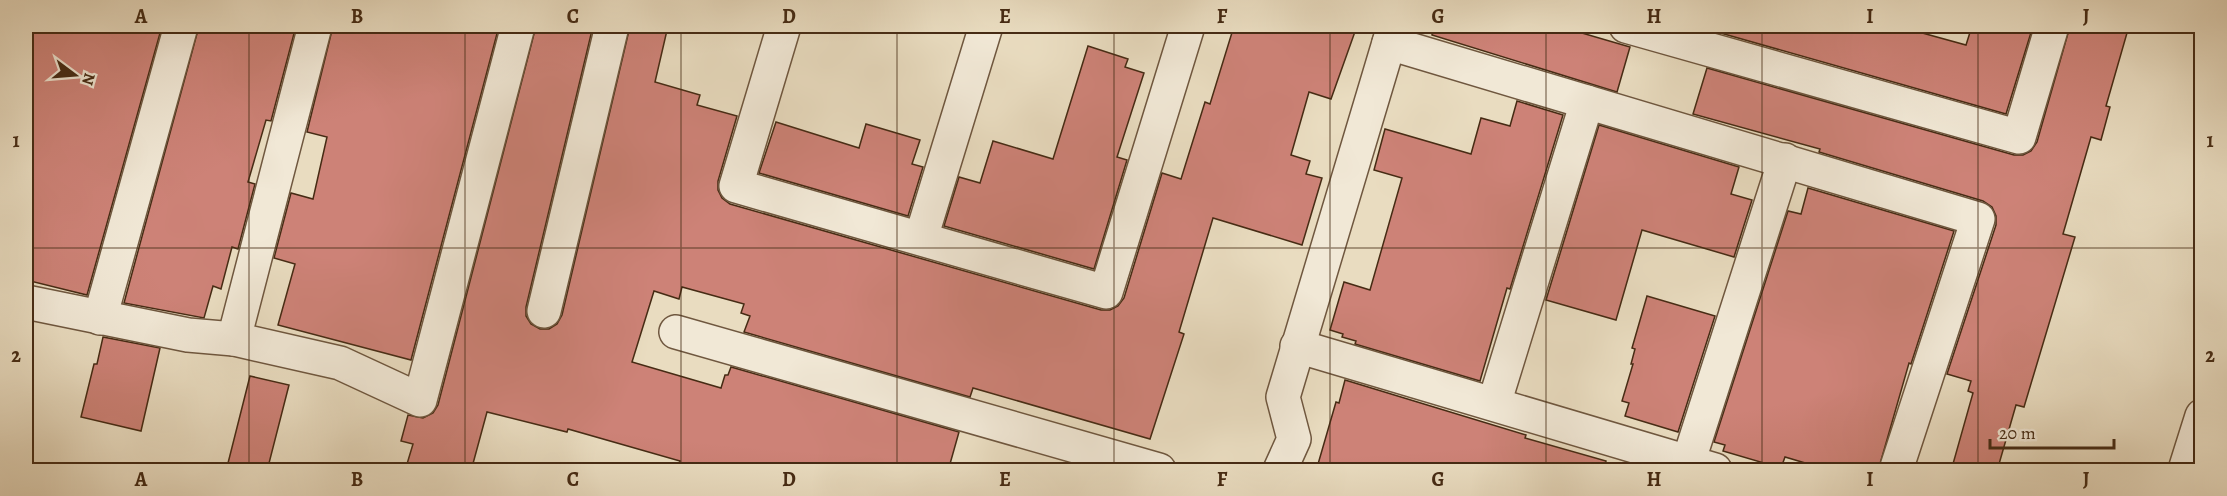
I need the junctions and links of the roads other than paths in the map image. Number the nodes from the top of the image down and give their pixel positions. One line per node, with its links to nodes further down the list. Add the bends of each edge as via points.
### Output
1 (181, 26): 16 (street)
2 (315, 26): 18 (street)
3 (518, 26): 18 (street, via 420,400 340,363)
4 (612, 26): 15 (street)
5 (784, 26): 13 (street, via 736,186)
6 (986, 26): 13 (street)
7 (1188, 26): 13 (street, via 1106,292)
8 (1626, 26): 9 (street, via 2019,137)
9 (2052, 26)
10 (1392, 34): 11 (street); 19 (street)
11 (1587, 102): 12 (street); 20 (street)
12 (1785, 160): 22 (street); 25 (street, via 1978,219)
13 (921, 238)
14 (26, 302): 16 (street)
15 (544, 311)
16 (100, 318): 18 (street, via 188,335)
17 (676, 332): 23 (street)
18 (234, 339)
19 (1297, 346): 20 (street); 24 (street, via 1283,397 1294,439)
20 (1494, 404): 22 (street)
21 (2202, 416): 26 (street)
22 (1702, 467)
23 (1159, 471)
24 (1280, 471)
25 (1896, 471)
26 (2186, 471)

